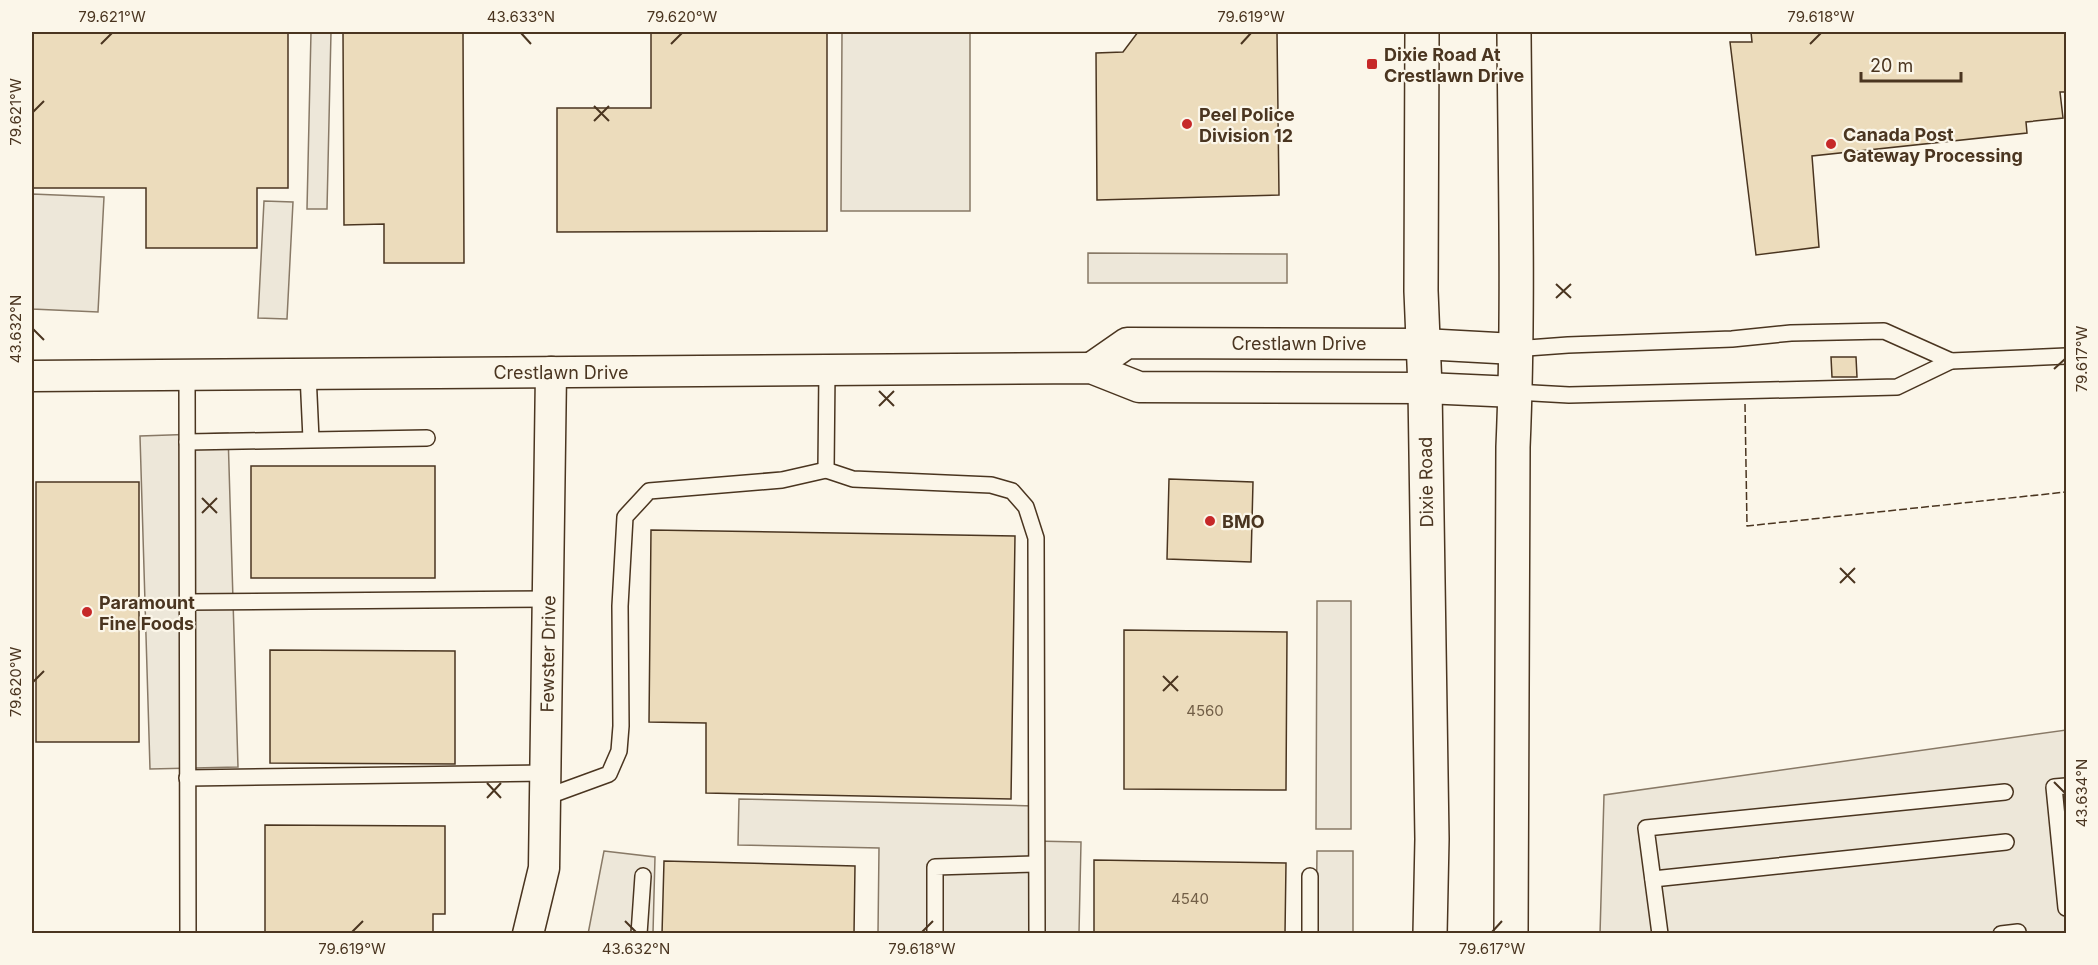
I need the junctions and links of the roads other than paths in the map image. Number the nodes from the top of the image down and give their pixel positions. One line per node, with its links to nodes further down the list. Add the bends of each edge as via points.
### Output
1 (1422, 32): 3 (main road, Dixie Road)
2 (1514, 32): 4 (main road)
3 (1423, 344): 4 (street, Crestlawn Drive); 7 (street, Crestlawn Drive, via 1127,343); 13 (main road, Dixie Road)
4 (1515, 349): 6 (lane, via 1884,331); 14 (main road)
5 (2067, 356): 6 (lane)
6 (1951, 361): 14 (lane, via 1897,387 1569,395)
7 (1091, 368): 8 (street, Crestlawn Drive); 13 (street, Crestlawn Drive, via 1139,387)
8 (827, 370): 9 (street, Crestlawn Drive); 18 (lane)
9 (551, 372): 10 (street, Crestlawn Drive); 19 (street, Fewster Drive)
10 (308, 374): 11 (street, Crestlawn Drive); 16 (lane)
11 (187, 375): 12 (street, Crestlawn Drive); 17 (lane)
12 (32, 376)
13 (1425, 388): 14 (street, Crestlawn Drive); 39 (main road, Dixie Road)
14 (1515, 392): 40 (main road)
15 (427, 438): 16 (lane)
16 (311, 439): 17 (lane)
17 (187, 442): 20 (lane)
18 (826, 470): 22 (lane, via 782,480 649,491 625,517 619,751 609,774); 26 (lane, via 854,479 991,485 1012,491 1026,507 1036,538)
19 (548, 599): 20 (lane); 22 (street, Fewster Drive)
20 (188, 602): 21 (lane)
21 (187, 778): 22 (lane); 33 (lane)
22 (547, 785): 34 (street, Fewster Drive, via 544,868)
23 (2067, 786): 27 (lane, via 2054,787)
24 (2005, 792): 30 (lane, via 1646,828)
25 (2006, 842): 30 (lane)
26 (1036, 864): 36 (lane, via 936,867); 37 (lane)
27 (2065, 871): 31 (lane)
28 (643, 876): 35 (lane)
29 (1310, 876): 38 (lane)
30 (1653, 879): 41 (lane)
31 (2067, 908)
32 (2018, 932): 42 (lane)
33 (188, 933)
34 (528, 933)
35 (639, 933)
36 (935, 933)
37 (1037, 933)
38 (1310, 933)
39 (1430, 933)
40 (1511, 933)
41 (1660, 933)
42 (2001, 933)

